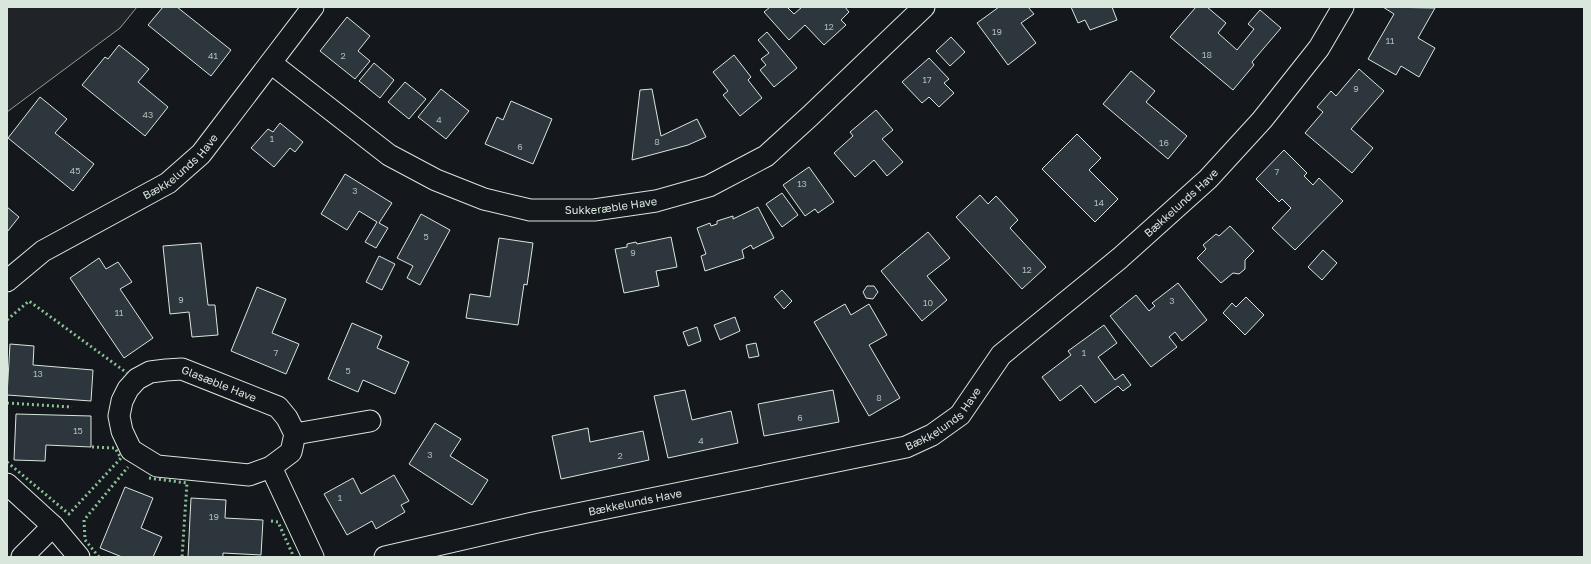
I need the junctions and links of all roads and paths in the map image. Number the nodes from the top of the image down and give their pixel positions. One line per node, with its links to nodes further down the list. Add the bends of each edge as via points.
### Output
1 (313, 7): 4 (street, Bækkelunds Have)
2 (924, 7): 4 (street, Sukkeræble Have, via 766,156 709,186 656,201 594,210 530,210 484,199 436,180 389,155)
3 (1343, 7): 14 (street, Bækkelunds Have, via 1319,48 1262,120 1208,179 1120,258 1001,355 960,415 932,435 906,447 534,523)
4 (271, 63): 5 (street, Bækkelunds Have, via 201,154 168,183 43,251)
5 (7, 281)
6 (370, 421): 7 (street)
7 (295, 434): 8 (street, Glasæble Have, via 291,452); 8 (street, Glasæble Have, via 278,406 182,370 150,372 137,379 128,389 119,416 122,431 131,450 157,466 248,474)
8 (271, 467): 13 (street)
9 (7, 484): 10 (street)
10 (53, 526): 11 (street); 12 (street)
11 (22, 557)
12 (79, 557)
13 (313, 557)
14 (385, 557)

